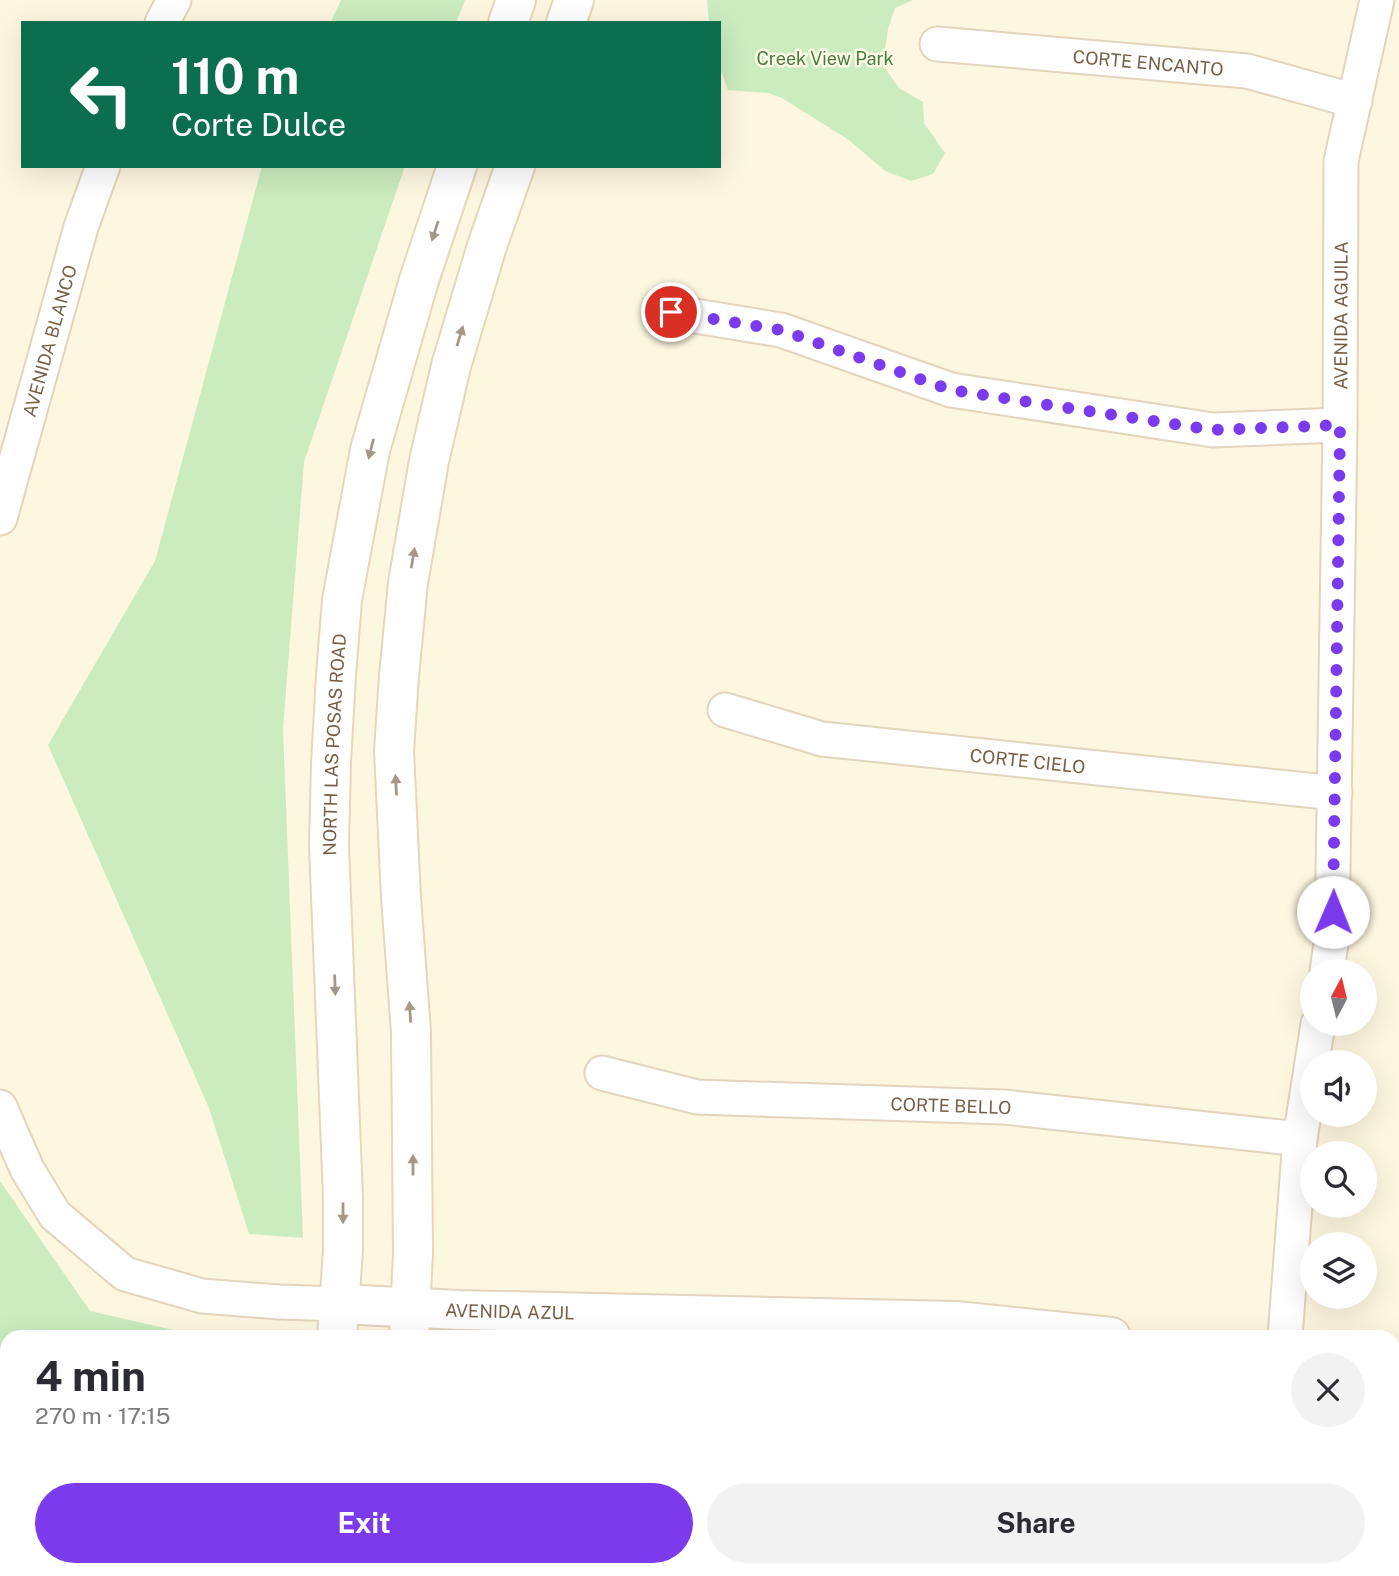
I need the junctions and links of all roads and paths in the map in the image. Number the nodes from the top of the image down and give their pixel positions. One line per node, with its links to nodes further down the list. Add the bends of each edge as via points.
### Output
1 (174, 0): 5 (street)
2 (516, 0): 6 (main road)
3 (574, 0): 7 (main road)
4 (1377, 0): 9 (street, AVENIDA AGUILA)
5 (163, 21)
6 (509, 21)
7 (567, 21)
8 (937, 44): 9 (street, CORTE ENCANTO, via 1247,71)
9 (1355, 101): 14 (street, AVENIDA AGUILA, via 1341,161)
10 (102, 168): 15 (street, AVENIDA BLANCO, via 81,227)
11 (456, 168): 24 (main road, NORTH LAS POSAS ROAD, one-way to 24, via 370,450 342,600 329,846 343,1198)
12 (514, 168): 25 (main road, one-way to 12, via 411,1032 394,751 399,676 408,583 429,461 451,366)
13 (671, 312): 14 (street, via 781,330 951,390 1213,430)
14 (1340, 425): 17 (street, AVENIDA AGUILA)
15 (0, 518)
16 (725, 710): 17 (street, CORTE CIELO, via 822,739)
17 (1335, 793): 18 (street, AVENIDA AGUILA)
18 (1329, 959)
19 (1316, 1036): 22 (street)
20 (603, 1073): 22 (street, CORTE BELLO, via 697,1097 1004,1107)
21 (0, 1107): 24 (street, AVENIDA AZUL, via 27,1170 55,1215 125,1274 202,1296 285,1302)
22 (1300, 1139): 29 (street)
23 (771, 1317): 25 (main road, AVENIDA AZUL, via 458,1310); 26 (main road, AVENIDA AZUL); 27 (main road)
24 (339, 1320): 25 (main road, AVENIDA AZUL)
25 (410, 1322)
26 (959, 1329): 28 (main road, AVENIDA AZUL)
27 (812, 1330)
28 (978, 1330)
29 (1286, 1330)

